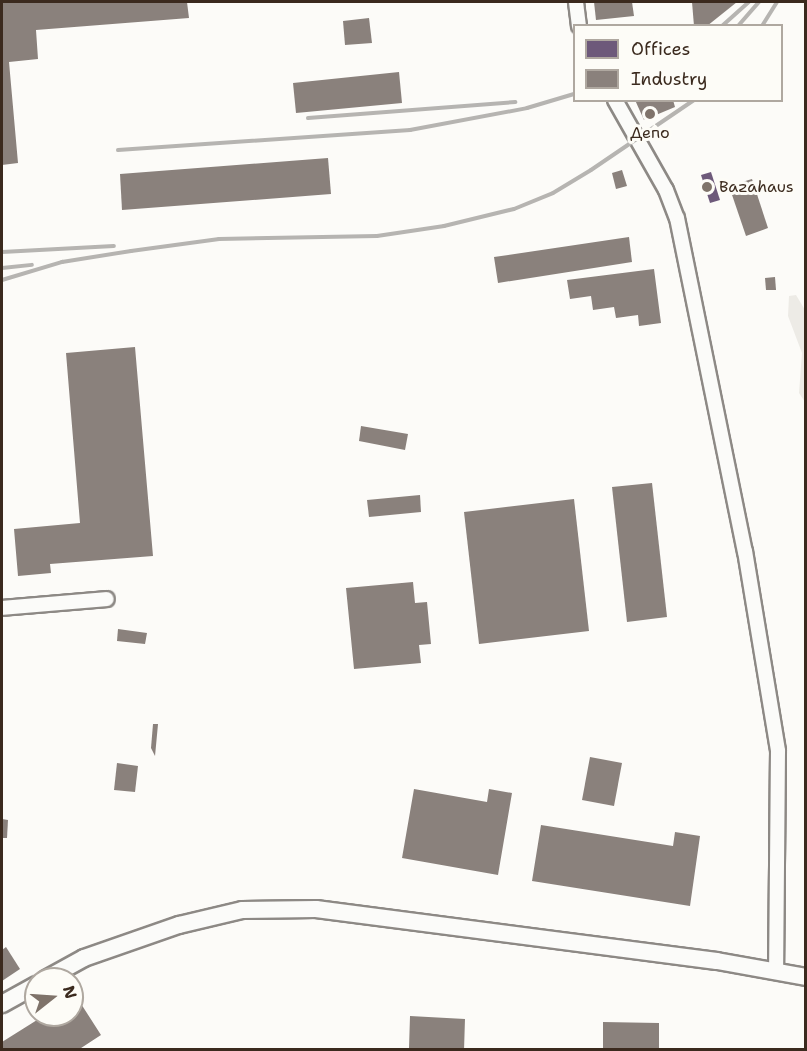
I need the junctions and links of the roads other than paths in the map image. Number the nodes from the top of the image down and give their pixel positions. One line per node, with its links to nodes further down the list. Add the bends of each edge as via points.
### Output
1 (576, 2): 2 (street)
2 (579, 24)
3 (616, 102): 7 (street, via 666,190 677,218 747,561 778,751)
4 (107, 599): 5 (street)
5 (2, 608)
6 (72, 967): 7 (street, via 130,940 252,910 316,909)
7 (776, 970): 8 (street)
8 (806, 977)
9 (24, 992): 10 (street)
10 (2, 1004)

